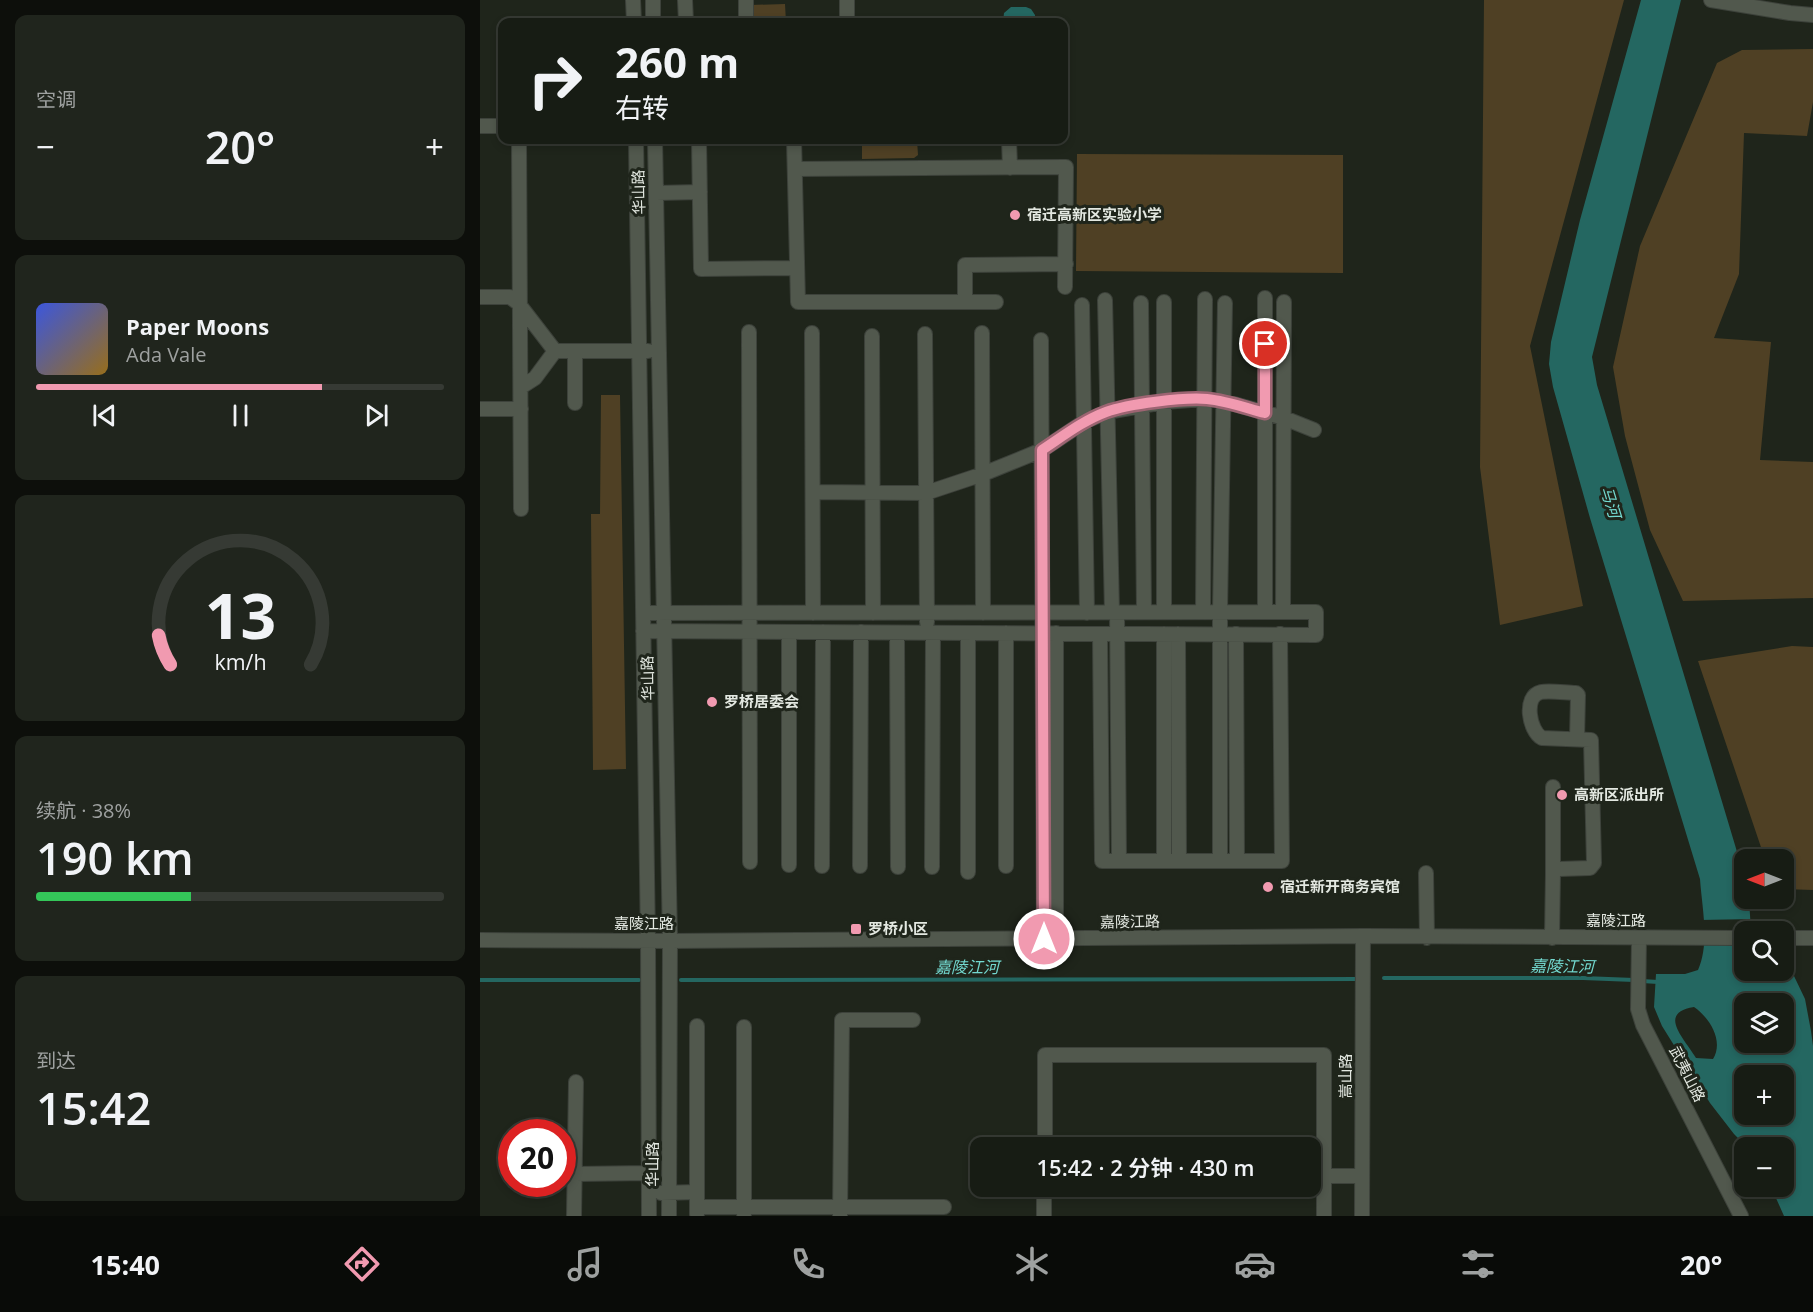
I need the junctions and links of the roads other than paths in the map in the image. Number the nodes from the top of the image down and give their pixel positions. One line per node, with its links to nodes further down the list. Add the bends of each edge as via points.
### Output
1 (633, 0): 8 (street)
2 (653, 0): 9 (street)
3 (685, 0): 10 (street)
4 (746, 0): 11 (street)
5 (847, 0): 12 (street)
6 (1711, 0): 7 (street)
7 (1813, 15)
8 (634, 18)
9 (653, 18)
10 (686, 18)
11 (746, 18)
12 (847, 18)
13 (480, 126): 14 (street)
14 (498, 126)
15 (519, 144): 39 (street)
16 (636, 144): 48 (street, 华山路)
17 (655, 144): 24 (street, 华山路)
18 (699, 144): 23 (street)
19 (794, 144): 22 (street)
20 (1009, 144): 21 (street)
21 (1010, 168): 22 (street); 25 (street, via 1066,168)
22 (795, 169): 26 (street)
23 (700, 192): 24 (street); 26 (street, via 701,269)
24 (656, 193): 49 (street, 华山路)
25 (1066, 264): 27 (street); 32 (street, via 964,265)
26 (797, 268): 32 (street, via 798,302)
27 (1065, 287)
28 (480, 297): 39 (street, via 510,297)
29 (1265, 298): 59 (street)
30 (1205, 299): 51 (street)
31 (1104, 300): 58 (street)
32 (964, 302): 33 (street)
33 (996, 302)
34 (1164, 302): 53 (street)
35 (1284, 302): 60 (street)
36 (1141, 303): 55 (street)
37 (1225, 303): 52 (street)
38 (1083, 305): 61 (street)
39 (520, 306): 46 (street); 50 (street)
40 (749, 332): 76 (street)
41 (812, 333): 65 (street)
42 (982, 333): 64 (street)
43 (926, 334): 67 (street)
44 (872, 336): 66 (street)
45 (1041, 340): 63 (street)
46 (555, 351): 47 (street); 50 (street, via 535,378)
47 (575, 351): 48 (street); 54 (street)
48 (639, 351): 49 (street); 83 (street, 华山路)
49 (659, 351): 84 (street, 华山路)
50 (521, 387): 57 (street)
51 (1204, 399): 52 (street); 53 (street); 72 (street)
52 (1223, 401): 59 (street); 73 (street)
53 (1164, 402): 55 (street); 71 (street)
54 (575, 403)
55 (1142, 405): 58 (street); 70 (street)
56 (480, 409): 57 (street)
57 (521, 409): 68 (street)
58 (1107, 412): 61 (street); 69 (street)
59 (1265, 413): 60 (street); 74 (street)
60 (1284, 418): 62 (street); 75 (street)
61 (1084, 422): 63 (street); 82 (street)
62 (1314, 430)
63 (1042, 450): 64 (street); 81 (street)
64 (983, 474): 67 (street); 80 (street)
65 (813, 492): 66 (street); 77 (street)
66 (873, 492): 67 (street); 78 (street)
67 (926, 493): 79 (street)
68 (521, 509)
69 (1115, 612): 70 (street); 82 (street); 97 (street)
70 (1144, 612): 71 (street)
71 (1164, 612): 72 (street)
72 (1203, 612): 73 (street)
73 (1220, 612): 74 (street); 99 (street)
74 (1265, 612): 75 (street)
75 (1283, 612): 101 (street, via 1316,612 1316,635)
76 (750, 613): 77 (street); 84 (street); 87 (street)
77 (813, 613): 78 (street)
78 (873, 613): 79 (street)
79 (927, 613): 80 (street); 92 (street)
80 (983, 613): 81 (street)
81 (1042, 613): 82 (street); 95 (street)
82 (1087, 613)
83 (643, 614): 84 (street); 85 (street, 华山路)
84 (663, 614): 86 (street, 华山路)
85 (643, 631): 86 (street); 127 (street, 华山路)
86 (664, 632): 87 (street); 128 (street, 华山路)
87 (750, 632): 88 (street); 108 (street)
88 (789, 632): 89 (street); 109 (street)
89 (823, 632): 90 (street); 110 (street)
90 (861, 632): 91 (street); 111 (street)
91 (897, 633): 92 (street); 113 (street)
92 (930, 633): 93 (street); 114 (street)
93 (968, 633): 94 (street); 115 (street)
94 (1006, 633): 95 (street); 112 (street)
95 (1049, 633): 96 (street); 125 (street)
96 (1100, 634): 97 (street); 104 (street, via 1102,861)
97 (1118, 634): 98 (street); 104 (street)
98 (1171, 634): 99 (street); 105 (street)
99 (1220, 634): 100 (street); 106 (street)
100 (1236, 634): 101 (street); 107 (street)
101 (1281, 634): 107 (street, via 1282,861)
102 (1577, 740): 102 (street, via 1538,735 1530,719 1534,697 1541,692 1576,693); 117 (street, via 1591,740 1594,863 1590,868 1559,869)
103 (1553, 788): 117 (street)
104 (1119, 861): 105 (street)
105 (1172, 861): 106 (street)
106 (1220, 861): 107 (street)
107 (1237, 861)
108 (750, 862)
109 (789, 865)
110 (822, 866)
111 (860, 866)
112 (1005, 866)
113 (898, 867)
114 (932, 867)
115 (968, 872)
116 (1426, 873): 119 (street)
117 (1553, 873): 120 (street)
118 (1363, 936): 119 (street, 嘉陵江路); 125 (street, 嘉陵江路); 138 (street, 嵩山路)
119 (1427, 938): 120 (street, 嘉陵江路)
120 (1552, 938): 121 (street, 嘉陵江路)
121 (1639, 938): 122 (street, 嘉陵江路); 153 (street, 武夷山路, via 1638,1009 1643,1025)
122 (1734, 938)
123 (1794, 938): 124 (street)
124 (1813, 938)
125 (1050, 939): 128 (street, 嘉陵江路)
126 (480, 940): 127 (street, 嘉陵江路)
127 (648, 941): 128 (street, 嘉陵江路); 135 (street, 华山路)
128 (670, 941): 140 (street, 华山路)
129 (913, 1020): 146 (street, via 842,1020)
130 (697, 1026): 143 (street)
131 (744, 1027): 145 (street)
132 (576, 1082): 133 (street)
133 (576, 1119)
134 (1045, 1137): 137 (street, via 1045,1055 1324,1055)
135 (649, 1173): 136 (street); 139 (street, 华山路)
136 (576, 1174)
137 (1324, 1176): 138 (street); 151 (street)
138 (1362, 1176): 152 (street, 嵩山路)
139 (649, 1193): 140 (street); 148 (street, 华山路)
140 (669, 1193): 143 (street); 149 (street, 华山路)
141 (574, 1197): 147 (street)
142 (1044, 1197): 150 (street)
143 (697, 1205): 145 (street)
144 (944, 1207): 146 (street)
145 (744, 1211): 146 (street)
146 (840, 1211)
147 (574, 1216)
148 (649, 1216)
149 (669, 1216)
150 (1044, 1216)
151 (1324, 1216)
152 (1362, 1216)
153 (1741, 1216)

